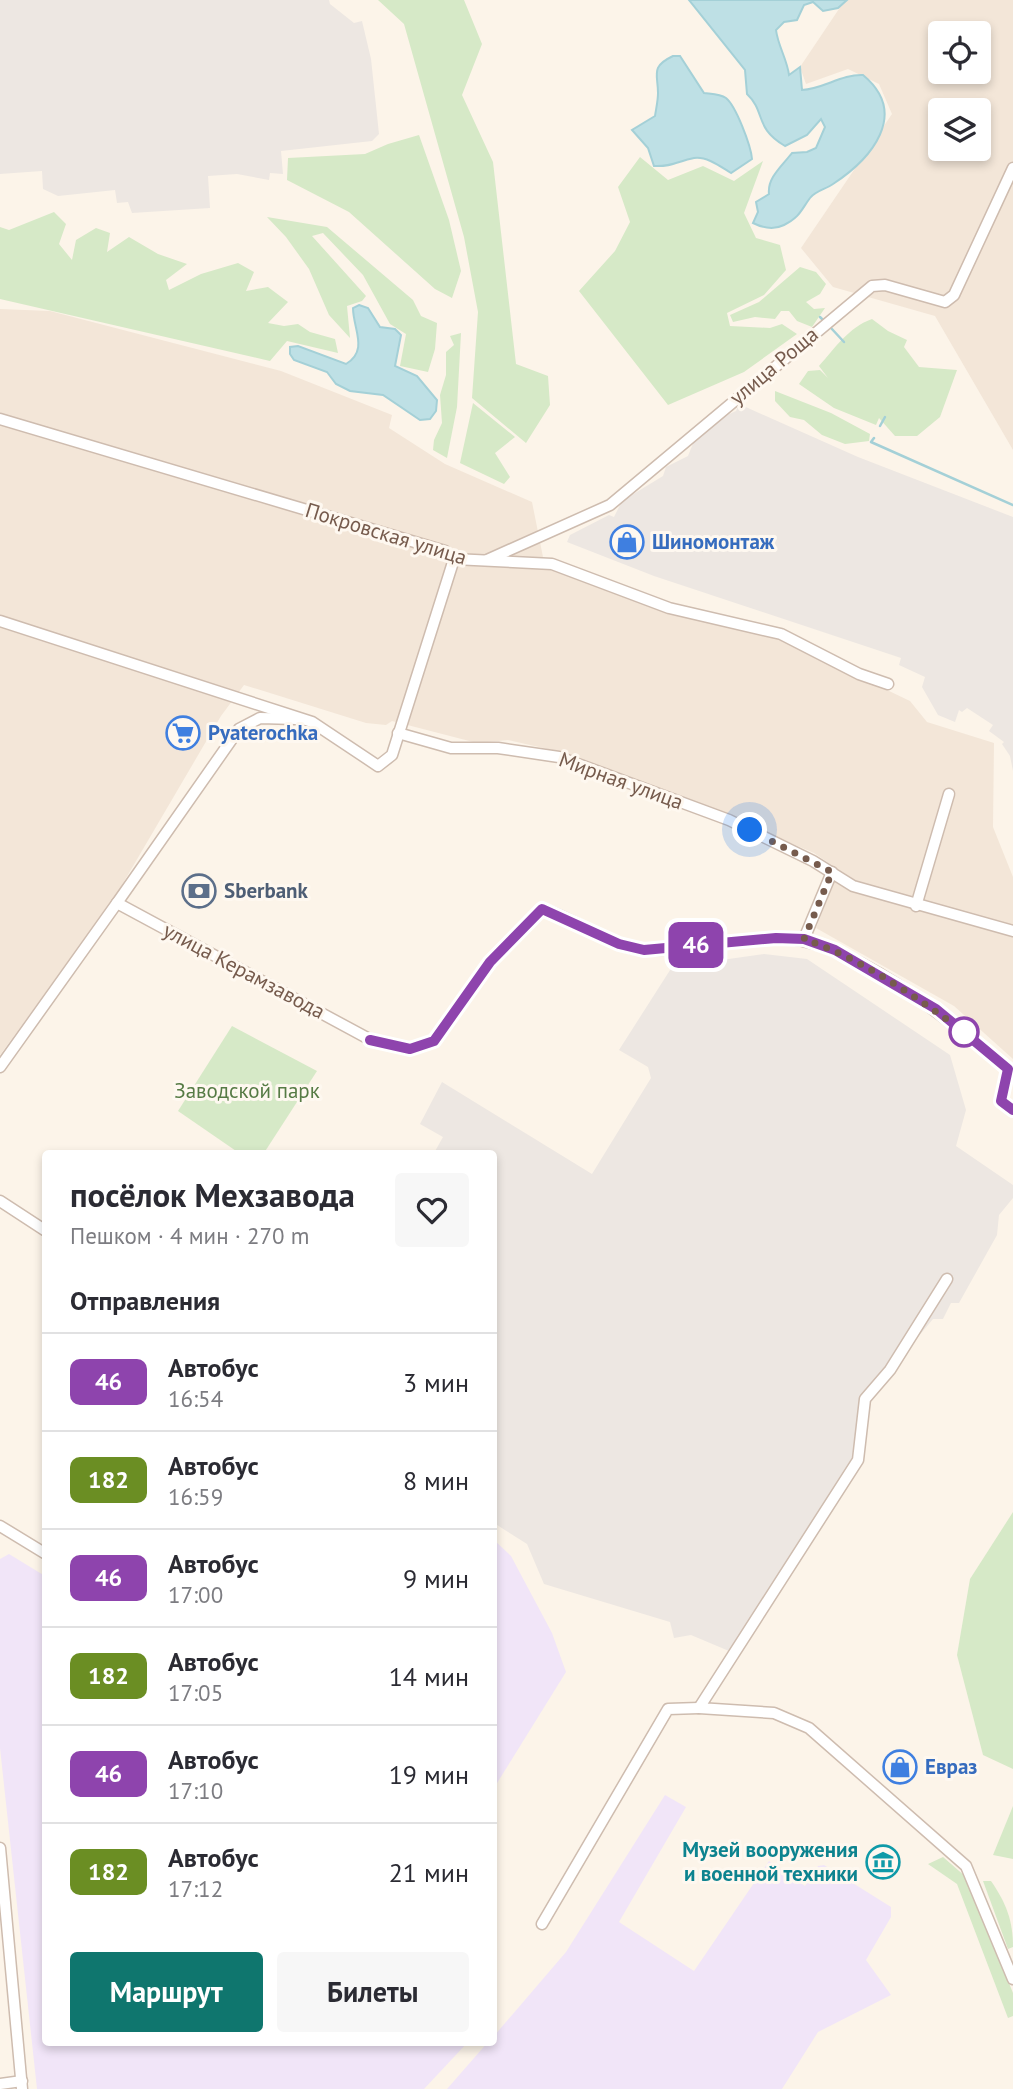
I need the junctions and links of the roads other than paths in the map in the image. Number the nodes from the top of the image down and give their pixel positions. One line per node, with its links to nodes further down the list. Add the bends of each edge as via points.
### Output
1 (1013, 168): 4 (street, улица Роща, via 949,299 944,302 885,285 872,286 610,505)
2 (0, 419): 3 (street, Покровская улица, via 445,551)
3 (454, 559): 4 (street, Покровская улица); 8 (street)
4 (483, 561): 6 (street, Покровская улица, via 552,564 669,608 781,634)
5 (0, 621): 7 (street)
6 (888, 684)
7 (306, 719): 8 (street, via 378,766 392,755); 11 (street, via 260,718 239,729)
8 (398, 733): 10 (street, Мирная улица, via 450,748 498,748 559,757 729,820)
9 (949, 794): 12 (street)
10 (832, 872): 12 (street, Мирная улица, via 853,886); 14 (street)
11 (117, 903): 14 (street, улица Керамзавода, via 370,1040 410,1049 434,1041 490,962 542,909 619,944 644,950); 15 (street)
12 (916, 906): 13 (street, Мирная улица)
13 (1013, 931)
14 (804, 939): 16 (street, via 835,950 936,1009)
15 (0, 1068)
16 (1010, 1071): 17 (street, via 1001,1101)
17 (1013, 1110)
18 (0, 1201): 19 (street)
19 (42, 1228)
20 (947, 1279): 23 (street, via 890,1370 864,1399 858,1460)
21 (0, 1526): 22 (street)
22 (42, 1552)
23 (699, 1708): 25 (street, via 668,1709); 26 (street, via 774,1713 809,1728 966,1866)
24 (0, 1848): 28 (street)
25 (542, 1924)
26 (1013, 1979)
27 (0, 2084): 28 (street)
28 (22, 2085)

